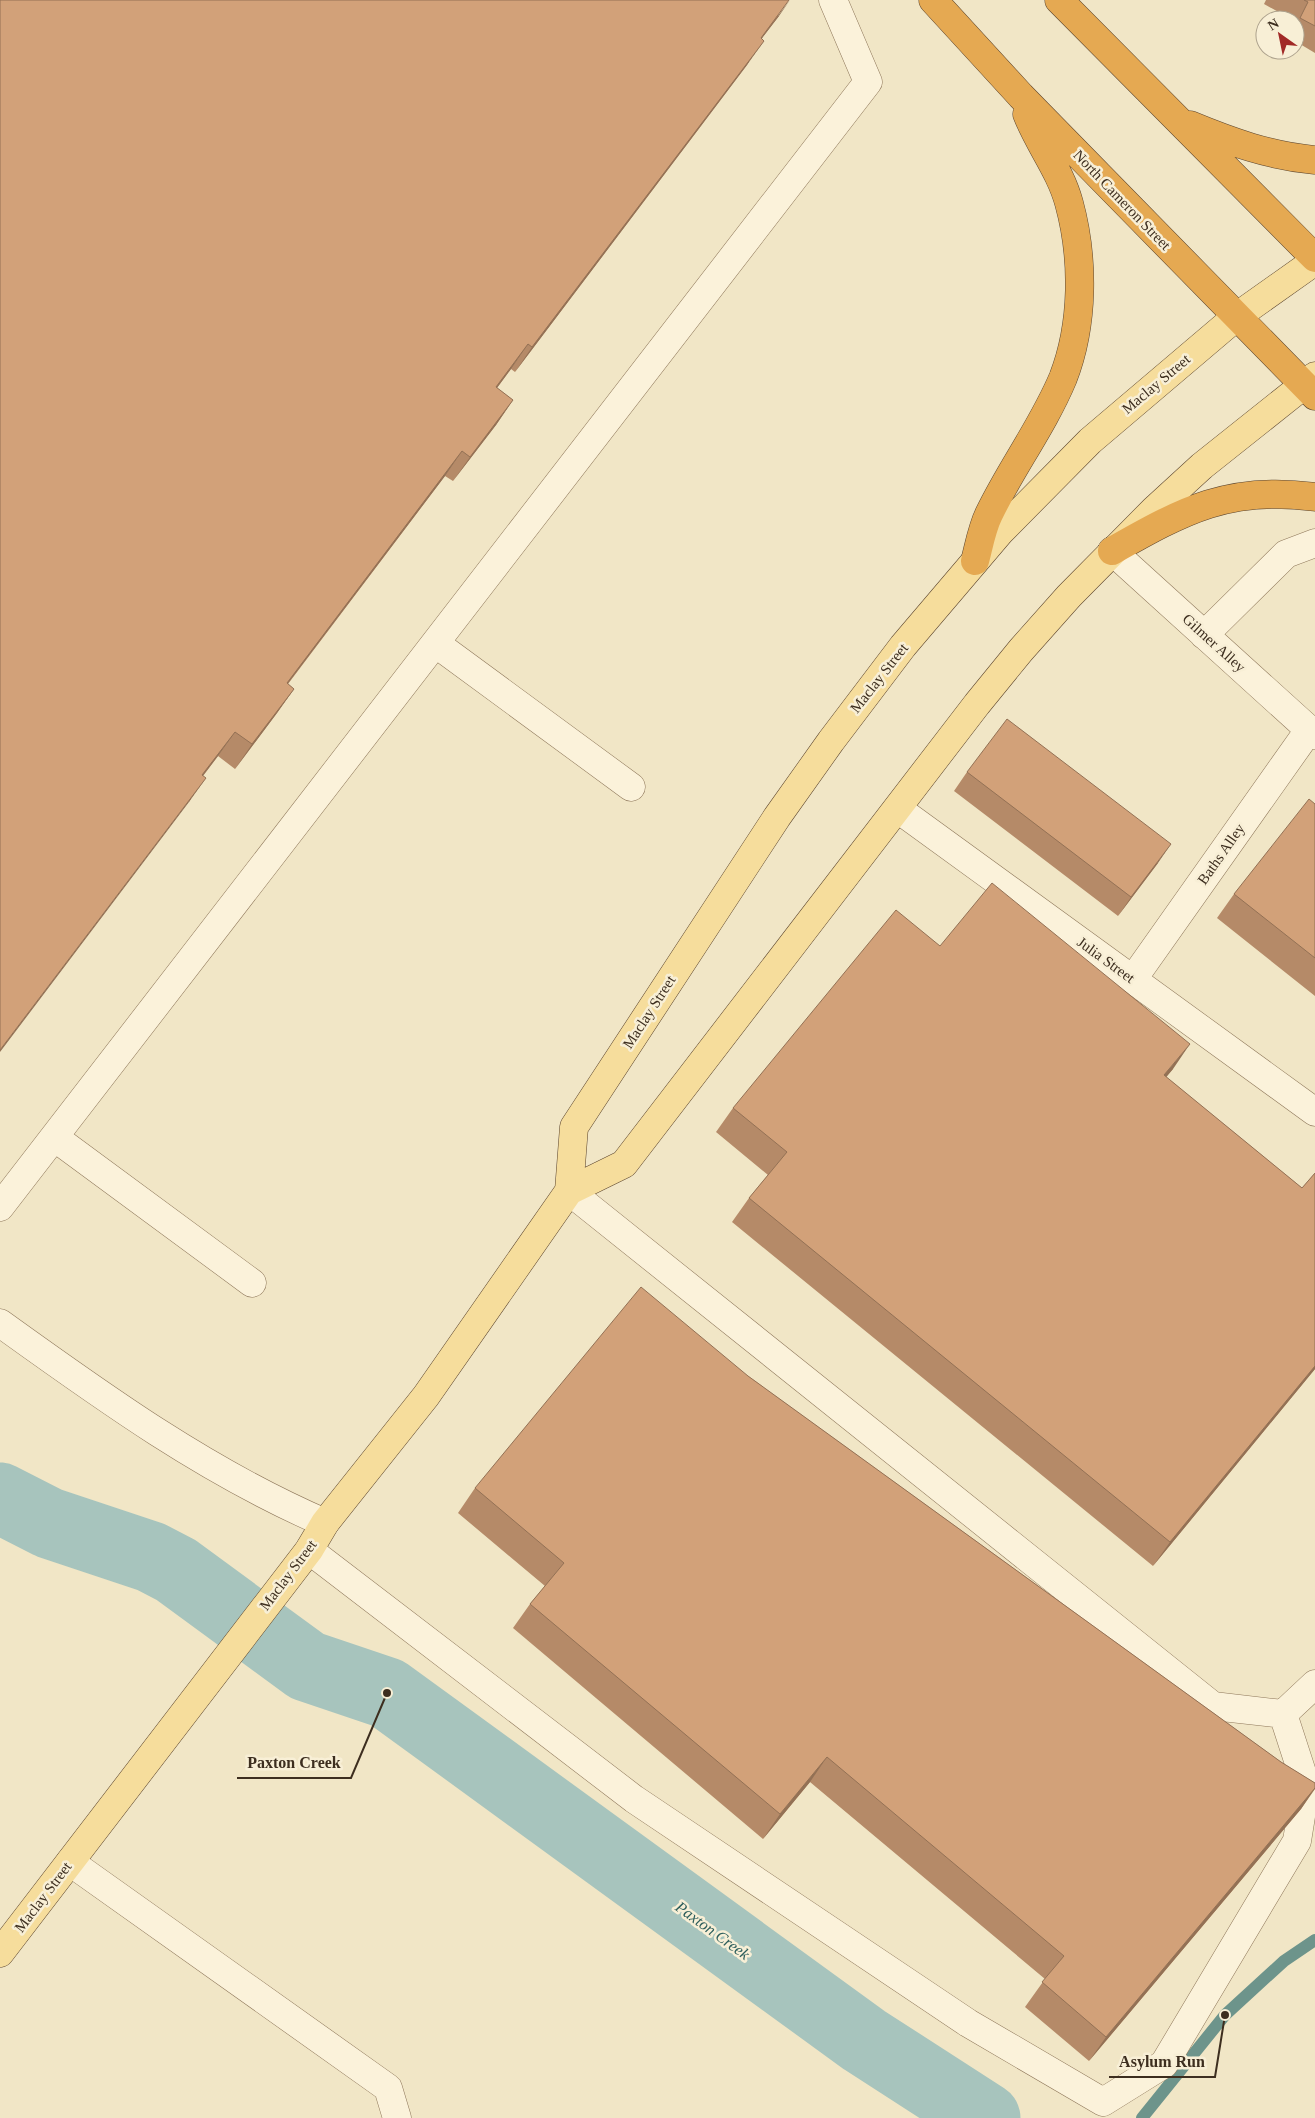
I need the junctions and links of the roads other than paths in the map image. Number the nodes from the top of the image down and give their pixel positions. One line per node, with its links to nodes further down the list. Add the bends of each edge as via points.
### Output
1 (833, 0): 15 (street, via 868,82)
2 (933, 0): 4 (highway, North Cameron Street)
3 (1059, 0): 5 (highway)
4 (1021, 96): 8 (highway, North Cameron Street); 13 (highway, via 1034,132 1058,171 1069,203 1076,240 1078,308 1074,341 1063,377 988,516)
5 (1178, 120): 6 (highway, via 1267,154); 7 (highway)
6 (1315, 160)
7 (1315, 259): 8 (main road, Maclay Street)
8 (1236, 317): 9 (highway, North Cameron Street); 13 (main road, Maclay Street, via 1090,441)
9 (1311, 386): 12 (main road, Maclay Street, via 1202,466)
10 (1315, 497): 12 (highway, via 1269,493 1219,501 1183,512)
11 (1315, 544): 14 (street, via 1286,554)
12 (1112, 551): 14 (street, Gilmer Alley); 18 (main road, Maclay Street, via 1015,658)
13 (975, 561): 22 (main road, Maclay Street, via 903,646 782,809 574,1127)
14 (1204, 634): 16 (street, Gilmer Alley)
15 (435, 643): 17 (street); 21 (street)
16 (1312, 732): 19 (street, Baths Alley)
17 (631, 787)
18 (898, 809): 19 (street, Julia Street); 22 (main road, Maclay Street, via 624,1164)
19 (1132, 979): 20 (street, Julia Street)
20 (1315, 1112)
21 (54, 1137): 23 (street); 24 (street)
22 (568, 1191): 26 (main road, Maclay Street, via 426,1396); 29 (street, via 1213,1706)
23 (0, 1207)
24 (252, 1283)
25 (0, 1323): 26 (street, via 110,1402 243,1485)
26 (325, 1523): 27 (main road, Maclay Street)
27 (309, 1550): 29 (street, via 634,1799 968,2023 1103,2102 1164,2064 1297,1841 1306,1785); 30 (main road, Maclay Street)
28 (1315, 1684): 29 (street)
29 (1283, 1714)
30 (70, 1862): 31 (main road, Maclay Street); 32 (street, via 388,2088)
31 (0, 1954)
32 (397, 2118)

